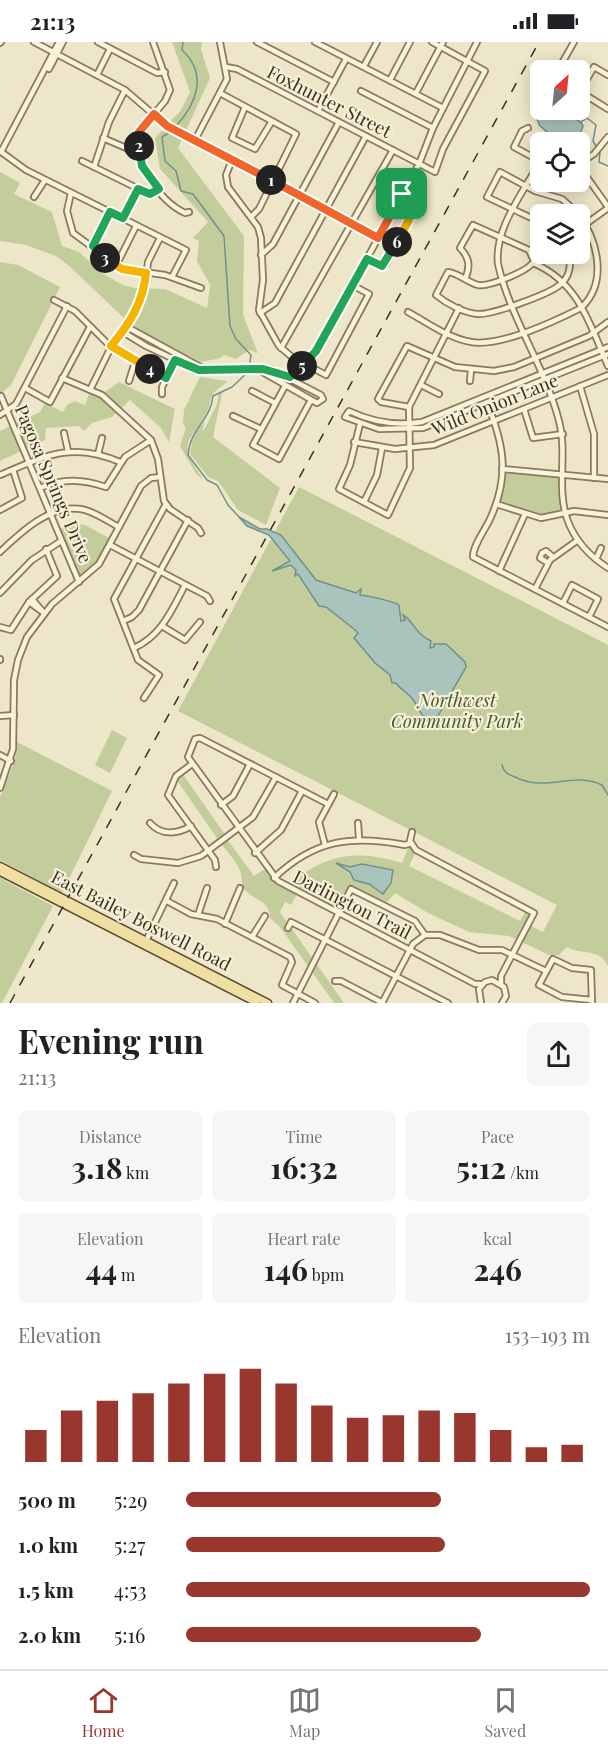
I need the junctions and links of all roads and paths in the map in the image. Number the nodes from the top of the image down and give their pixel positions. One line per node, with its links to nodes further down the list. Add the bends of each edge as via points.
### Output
1 (34, 42): 15 (street)
2 (61, 42): 15 (street)
3 (98, 42): 14 (street)
4 (153, 42): 22 (street)
5 (220, 42): 20 (street)
6 (257, 42): 27 (street)
7 (315, 42): 16 (street)
8 (410, 42): 26 (street)
9 (432, 42): 13 (street)
10 (477, 42): 17 (street)
11 (574, 42): 18 (street)
12 (374, 43): 19 (street)
13 (442, 44): 17 (street); 31 (street)
14 (110, 49): 22 (street, via 157,73); 24 (street)
15 (55, 54): 21 (street); 24 (street); 47 (street)
16 (346, 59): 19 (street); 27 (street)
17 (468, 60): 34 (street); 53 (street, via 485,71 443,149 435,172)
18 (564, 60)
19 (364, 66): 26 (street)
20 (226, 67): 30 (street, via 227,79); 36 (street, Foxhunter Street, via 234,67)
21 (49, 69)
22 (165, 72): 37 (street, via 170,94)
23 (590, 74): 25 (street, via 594,67)
24 (97, 75): 28 (street)
25 (608, 75)
26 (390, 80): 31 (street)
27 (334, 82): 36 (street)
28 (125, 90): 37 (street); 44 (street)
29 (361, 91): 40 (street)
30 (220, 93): 33 (street); 45 (street)
31 (416, 93): 34 (street)
32 (590, 97): 35 (street)
33 (245, 107): 38 (street); 38 (street, via 231,136 242,143 257,148)
34 (443, 108): 40 (street)
35 (608, 109)
36 (318, 111): 39 (street, Foxhunter Street)
37 (154, 114): 45 (street, via 167,126); 48 (street, via 139,132)
38 (272, 121): 58 (street, via 296,134)
39 (339, 122): 42 (street, Foxhunter Street); 64 (street)
40 (433, 128): 53 (street)
41 (528, 128): 49 (street, via 522,131 514,147)
42 (366, 136): 46 (street, Foxhunter Street); 68 (street)
43 (608, 137): 50 (street)
44 (103, 138): 48 (street); 54 (street)
45 (195, 140): 51 (street)
46 (393, 150): 53 (street, Foxhunter Street); 76 (street)
47 (0, 152): 55 (street)
48 (140, 154): 61 (street, via 142,166)
49 (530, 156)
50 (590, 157)
51 (232, 160): 58 (street); 72 (street, via 226,180)
52 (82, 161): 54 (street)
53 (419, 164): 63 (street)
54 (94, 167): 60 (street)
55 (45, 180): 62 (street); 65 (street)
56 (530, 180): 59 (street)
57 (590, 181): 67 (street)
58 (273, 182): 64 (street); 72 (street)
59 (526, 187): 66 (street, via 562,198); 71 (street); 71 (street, via 500,172 487,197)
60 (138, 189): 61 (street, via 150,194); 73 (street)
61 (159, 189): 70 (street, via 175,208)
62 (70, 193): 69 (street); 82 (street, via 67,211 73,233)
63 (402, 194): 81 (street); 85 (street, via 418,203 386,264 381,266)
64 (299, 196): 68 (street); 84 (street, via 273,244)
65 (34, 197)
66 (568, 204)
67 (608, 208): 75 (street)
68 (326, 210): 76 (street); 103 (street, via 275,303)
69 (110, 212): 73 (street); 82 (street)
70 (189, 212)
71 (513, 212): 74 (street); 79 (street)
72 (251, 217): 84 (street, via 258,227)
73 (123, 218): 77 (street)
74 (530, 218)
75 (590, 221)
76 (351, 224): 81 (street); 113 (street)
77 (136, 226): 80 (street); 89 (street)
78 (590, 232): 100 (street, via 598,265)
79 (500, 237): 83 (street); 92 (street, via 471,226 460,248 468,255); 93 (street, via 497,259)
80 (160, 238): 90 (street); 91 (street, via 186,250)
81 (378, 238): 85 (street)
82 (93, 246): 89 (street)
83 (530, 252)
84 (261, 255): 103 (street)
85 (367, 259): 95 (street)
86 (532, 264): 93 (street)
87 (535, 264): 94 (street)
88 (569, 264): 94 (street)
89 (116, 266): 90 (street)
90 (146, 273): 91 (street); 106 (street, via 144,293)
91 (172, 277): 96 (street)
92 (465, 279): 93 (street, via 484,285); 101 (street, via 449,271 436,295)
93 (502, 279): 98 (street)
94 (562, 283): 98 (street); 100 (street)
95 (352, 285): 120 (street); 120 (street, via 369,294 326,375)
96 (201, 288)
97 (54, 300): 99 (street)
98 (513, 305): 101 (street, via 488,314 473,314); 108 (street)
99 (67, 306): 105 (street); 136 (street)
100 (583, 306): 108 (street); 110 (street)
101 (459, 308): 109 (street)
102 (408, 312): 109 (street)
103 (260, 313): 113 (street)
104 (608, 322): 110 (street)
105 (90, 327): 111 (street); 128 (street)
106 (127, 327): 107 (street); 122 (street)
107 (123, 332): 111 (street); 118 (street)
108 (524, 332): 109 (street, via 480,343); 117 (street)
109 (446, 333): 116 (street)
110 (595, 333): 114 (street); 117 (street)
111 (111, 346): 119 (street); 137 (street)
112 (608, 347): 114 (street)
113 (281, 348): 120 (street)
114 (601, 350): 115 (street); 125 (street)
115 (606, 355): 121 (street); 130 (street)
116 (432, 358): 124 (street); 133 (street); 147 (street, via 408,346 378,399)
117 (535, 358): 124 (street, via 505,369); 125 (street)
118 (175, 360): 122 (street); 129 (street)
119 (135, 362): 129 (street); 131 (street)
120 (305, 364): 127 (street)
121 (608, 366)
122 (206, 370): 123 (street)
123 (257, 370): 127 (street, via 271,369); 134 (street)
124 (471, 370): 132 (street)
125 (542, 375): 130 (street); 142 (street)
126 (608, 375): 135 (street, Wild Onion Lane)
127 (290, 377): 144 (street, via 323,397 319,403)
128 (62, 378): 136 (street, via 50,402); 137 (street)
129 (166, 378): 139 (street)
130 (544, 380): 143 (street); 146 (street)
131 (129, 381)
132 (470, 381)
133 (421, 385): 140 (street); 147 (street)
134 (285, 386): 144 (street); 145 (street)
135 (580, 386): 143 (street, Wild Onion Lane); 172 (street, via 594,434)
136 (25, 388): 149 (street)
137 (90, 390): 159 (street, via 102,395)
138 (252, 391): 145 (street)
139 (162, 394)
140 (439, 394)
141 (2, 396): 149 (street, Pagosa Springs Drive)
142 (485, 397): 146 (street); 154 (street)
143 (551, 398): 148 (street, Wild Onion Lane); 157 (street)
144 (311, 400): 155 (street, via 279,459 253,445)
145 (275, 403): 155 (street)
146 (488, 404): 152 (street); 154 (street, via 439,424)
147 (409, 407): 154 (street)
148 (524, 409): 152 (street, Wild Onion Lane); 157 (street, via 533,438)
149 (8, 411): 150 (street); 166 (street, Pagosa Springs Drive)
150 (0, 414)
151 (233, 416): 155 (street)
152 (495, 421): 162 (street, Wild Onion Lane); 167 (street, via 503,446)
153 (360, 424): 154 (street, via 383,429); 154 (street, via 345,417 349,411); 160 (street)
154 (408, 427): 162 (street)
155 (261, 429)
156 (64, 433): 163 (street)
157 (563, 434): 170 (street)
158 (102, 438): 164 (street)
159 (151, 440): 165 (street); 171 (street)
160 (354, 442): 161 (street, Wild Onion Lane); 175 (street, via 350,465 339,489)
161 (381, 448): 162 (street, Wild Onion Lane); 175 (street, via 377,476)
162 (410, 450): 175 (street, via 407,479 388,514)
163 (69, 451): 164 (street); 166 (street)
164 (98, 454): 165 (street)
165 (120, 462): 174 (street, via 105,487 78,480)
166 (30, 463): 168 (street); 174 (street, Pagosa Springs Drive)
167 (502, 469): 170 (street); 177 (street)
168 (13, 470): 169 (street); 178 (street, via 22,498)
169 (0, 475)
170 (563, 475): 172 (street); 180 (street)
171 (160, 477): 176 (street); 184 (street, via 141,486)
172 (594, 478): 173 (street)
173 (608, 479)
174 (40, 488): 181 (street, Pagosa Springs Drive)
175 (364, 502)
176 (166, 504): 183 (street); 193 (street)
177 (496, 504): 179 (street); 197 (street, via 473,556)
178 (0, 510)
179 (525, 513): 180 (street, via 545,518); 197 (street)
180 (565, 514): 182 (street, via 578,511); 186 (street)
181 (51, 515): 184 (street, via 81,509); 187 (street, Pagosa Springs Drive); 191 (street, via 25,529)
182 (608, 515)
183 (188, 520): 185 (street); 198 (street)
184 (119, 527): 188 (street)
185 (201, 533)
186 (578, 540): 192 (street); 194 (street)
187 (62, 541): 190 (street); 199 (street, Pagosa Springs Drive)
188 (110, 545): 193 (street); 199 (street, via 97,566)
189 (601, 548): 194 (street)
190 (46, 549): 202 (street); 203 (street, via 57,576)
191 (0, 552)
192 (553, 557): 195 (street); 195 (street, via 546,551 542,553 540,558)
193 (135, 558): 198 (street); 208 (street, via 114,597)
194 (596, 559): 196 (street)
195 (548, 563): 201 (street)
196 (608, 568)
197 (499, 571): 201 (street)
198 (161, 572): 200 (street); 208 (street, via 136,614)
199 (80, 582): 206 (street)
200 (185, 585): 204 (street); 210 (street)
201 (534, 589): 205 (street)
202 (0, 593)
203 (31, 601): 206 (street); 211 (street, via 10,631)
204 (210, 601)
205 (563, 603): 207 (street); 207 (street, via 572,585 598,599)
206 (44, 613): 215 (street, via 18,660)
207 (589, 617): 212 (street)
208 (123, 621): 213 (street)
209 (200, 622): 210 (street, via 186,640)
210 (162, 626): 213 (street)
211 (0, 627)
212 (608, 627)
213 (134, 648): 214 (street, via 141,663 159,675)
214 (144, 698)
215 (14, 715): 216 (street); 218 (street)
216 (0, 716)
217 (0, 755): 218 (street)
218 (11, 760): 222 (street)
219 (192, 764): 220 (street, via 187,755 196,738); 226 (street, Darlington Trail); 229 (street, via 177,775 168,791)
220 (250, 764): 221 (street); 226 (street, via 233,796)
221 (276, 777): 223 (street); 230 (street, via 261,808)
222 (0, 788)
223 (302, 791): 225 (street); 236 (street, via 281,830)
224 (334, 794): 225 (street)
225 (328, 804): 234 (street, via 319,822)
226 (222, 805): 230 (street, Darlington Trail)
227 (150, 823): 229 (street, via 173,833)
228 (358, 823): 232 (street)
229 (191, 826): 235 (street)
230 (238, 830): 235 (street); 236 (street, Darlington Trail)
231 (412, 832): 233 (street)
232 (359, 838): 233 (street); 234 (street)
233 (411, 843): 257 (street, via 416,850 534,913)
234 (325, 845): 242 (street, via 302,856)
235 (208, 850): 237 (street, via 193,860 178,863); 239 (street)
236 (255, 853): 242 (street, Darlington Trail)
237 (134, 855)
238 (0, 866): 241 (main road, East Bailey Boswell Road)
239 (216, 867)
240 (0, 872): 241 (main road, East Bailey Boswell Road)
241 (15, 876): 255 (main road, East Bailey Boswell Road)
242 (274, 878): 247 (street, Darlington Trail)
243 (174, 883): 246 (street)
244 (207, 888): 248 (street)
245 (240, 888): 250 (street)
246 (167, 901): 248 (street); 255 (street)
247 (338, 913): 252 (street, via 351,889 415,921); 254 (street); 256 (street, Darlington Trail)
248 (198, 915): 250 (street)
249 (265, 916): 253 (street)
250 (225, 924): 253 (street)
251 (288, 928): 254 (street, via 291,922)
252 (425, 935): 256 (street); 257 (street, via 440,935 469,947)
253 (252, 937): 267 (street, via 292,959 282,985)
254 (325, 940): 259 (street); 267 (street)
255 (145, 943): 269 (main road, East Bailey Boswell Road)
256 (409, 950): 259 (street); 263 (street, Darlington Trail)
257 (513, 954): 258 (street); 260 (street)
258 (546, 971): 270 (street, via 540,986 562,997); 270 (street, via 554,959 572,968 591,970)
259 (396, 976): 274 (street); 275 (street)
260 (501, 976): 262 (street); 265 (street)
261 (334, 981): 274 (street)
262 (495, 981): 264 (street, Darlington Trail); 265 (street)
263 (475, 984): 264 (street, Darlington Trail); 266 (street, Darlington Trail)
264 (483, 984): 266 (street)
265 (501, 984): 268 (street)
266 (479, 989): 276 (street)
267 (297, 994): 272 (street); 273 (street)
268 (506, 996): 277 (street); 278 (street)
269 (257, 1001): 271 (main road, East Bailey Boswell Road)
270 (592, 1002)
271 (268, 1003)
272 (292, 1003)
273 (315, 1003)
274 (382, 1003)
275 (448, 1003)
276 (482, 1003)
277 (502, 1003)
278 (510, 1003)

